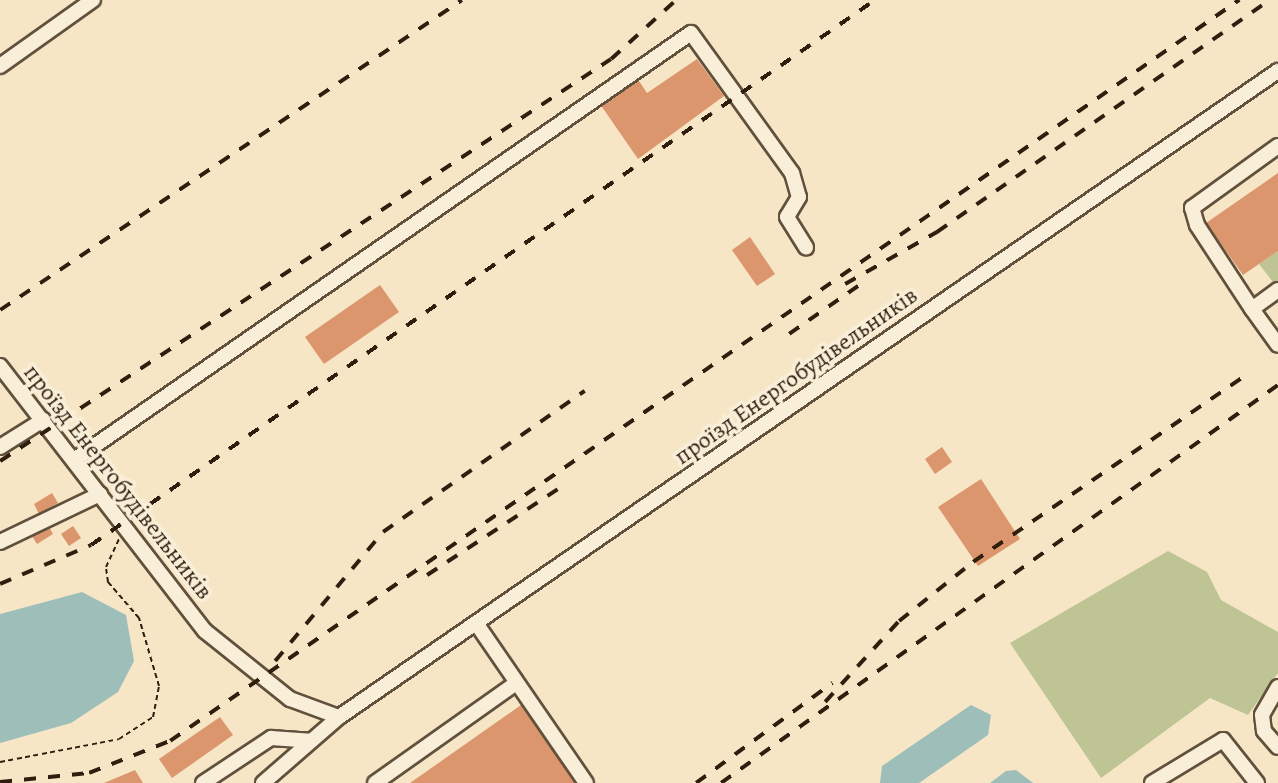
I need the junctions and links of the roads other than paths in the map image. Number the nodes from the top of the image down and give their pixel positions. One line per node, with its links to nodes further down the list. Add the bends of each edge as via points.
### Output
1 (93, 0): 2 (street)
2 (0, 66)
3 (1278, 71): 15 (street, проїзд Енергобудівельників)
4 (1278, 146): 7 (street, via 1192,208 1196,225)
5 (806, 247): 12 (street, via 787,217 799,197 792,173 691,33)
6 (1278, 290): 7 (street)
7 (1252, 309): 8 (street)
8 (1278, 345)
9 (0, 366): 10 (street, проїзд Енергобудівельників)
10 (43, 419): 11 (street); 12 (street, проїзд Енергобудівельників)
11 (0, 447)
12 (74, 460): 13 (street, проїзд Енергобудівельників)
13 (100, 494): 14 (street); 18 (street, проїзд Енергобудівельників, via 205,631 289,698)
14 (0, 542)
15 (476, 623): 16 (street); 18 (street, проїзд Енергобудівельників)
16 (516, 684): 23 (street); 24 (street)
17 (1278, 687): 20 (street, via 1262,715 1264,731)
18 (339, 717): 19 (street, проїзд Енергобудівельників)
19 (310, 741): 21 (street, via 271,738); 22 (street, проїзд Енергобудівельників)
20 (1278, 747)
21 (202, 783)
22 (263, 783)
23 (375, 783)
24 (586, 783)
25 (1152, 783): 26 (street, via 1223,740)
26 (1257, 783)

